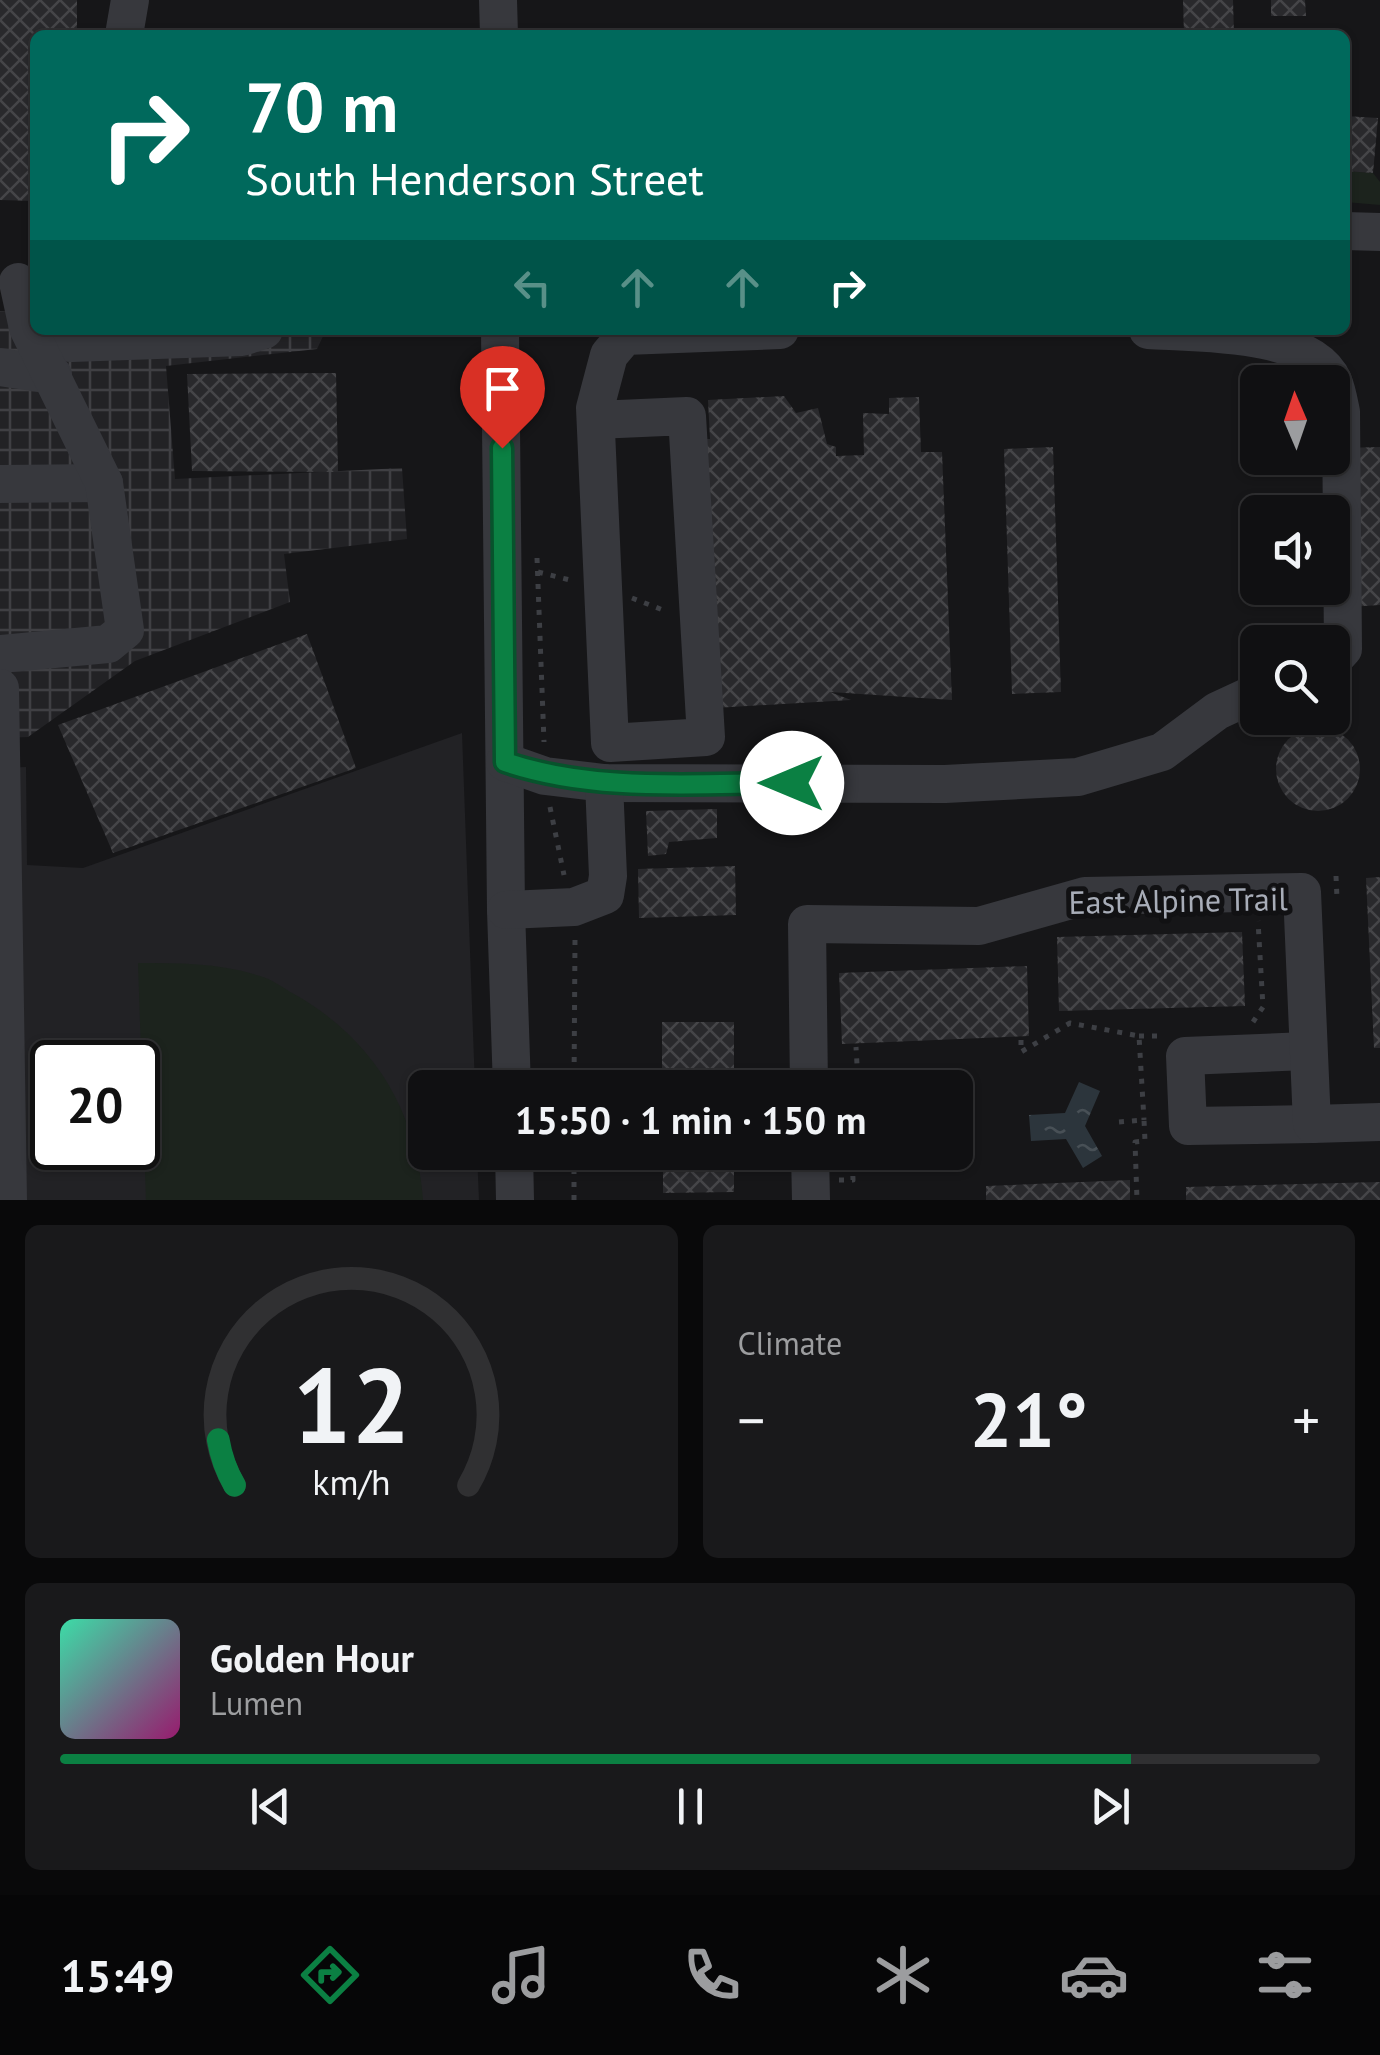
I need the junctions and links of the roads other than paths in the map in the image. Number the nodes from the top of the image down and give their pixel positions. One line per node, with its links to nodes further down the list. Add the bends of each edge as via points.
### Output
1 (130, 0): 3 (street)
2 (498, 0): 4 (street)
3 (125, 30)
4 (499, 30)
5 (1350, 232): 6 (street)
6 (1380, 232)
7 (18, 282): 8 (street)
8 (30, 328)
9 (33, 335): 14 (street)
10 (235, 335): 14 (street, via 72,344)
11 (500, 335): 24 (street)
12 (651, 335): 17 (street, via 625,336 608,355)
13 (1219, 335): 20 (street, via 1262,338 1304,353 1332,377 1341,412)
14 (34, 339): 16 (street)
15 (0, 366): 16 (street)
16 (53, 376): 18 (street)
17 (596, 420): 17 (street, via 610,742 706,737 687,416)
18 (104, 482): 19 (street); 21 (street, via 125,630 108,644)
19 (0, 484)
20 (1343, 625)
21 (0, 654)
22 (0, 688): 34 (street)
23 (1240, 700): 25 (street, via 1162,752 1078,777 946,784)
24 (505, 762): 25 (street, via 545,776); 26 (street)
25 (604, 782): 26 (street, via 605,895 574,907)
26 (506, 910): 28 (street)
27 (1307, 1051): 29 (street, East Alpine Trail, via 1302,892 1085,896 979,926 807,924); 31 (street, East Alpine Trail); 31 (street, via 1185,1056 1188,1126)
28 (511, 1070)
29 (809, 1070)
30 (1380, 1122): 31 (street)
31 (1312, 1124)
32 (514, 1170): 35 (street)
33 (810, 1170): 36 (street)
34 (8, 1200)
35 (515, 1200)
36 (811, 1200)

